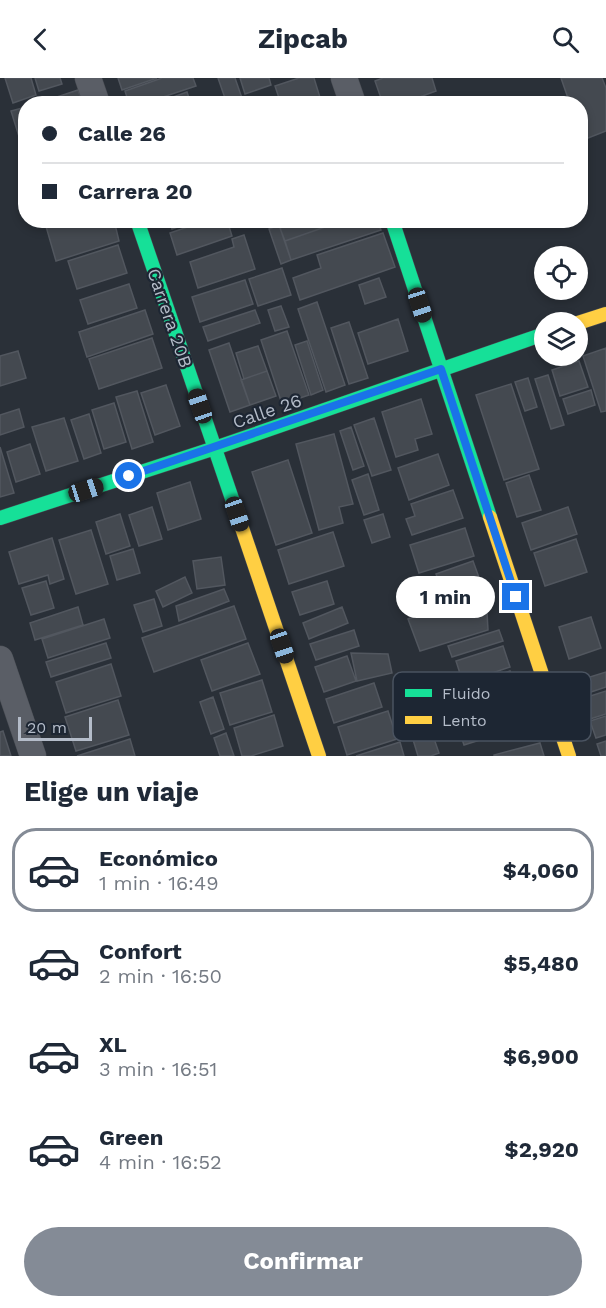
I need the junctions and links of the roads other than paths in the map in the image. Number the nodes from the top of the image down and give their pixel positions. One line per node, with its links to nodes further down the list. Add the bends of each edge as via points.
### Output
1 (88, 78): 3 (street)
2 (344, 78): 4 (street)
3 (94, 96)
4 (350, 96)
5 (140, 228): 11 (street, Carrera 20B)
6 (395, 228): 10 (street)
7 (606, 314): 8 (street)
8 (588, 320)
9 (534, 337): 10 (street, Calle 26)
10 (441, 369): 11 (street, Calle 26); 14 (street)
11 (214, 448): 12 (street, Calle 26); 17 (street, Carrera 20B)
12 (0, 518)
13 (0, 658): 16 (street)
14 (541, 672)
15 (564, 741): 18 (street)
16 (33, 756)
17 (319, 756)
18 (569, 756)

